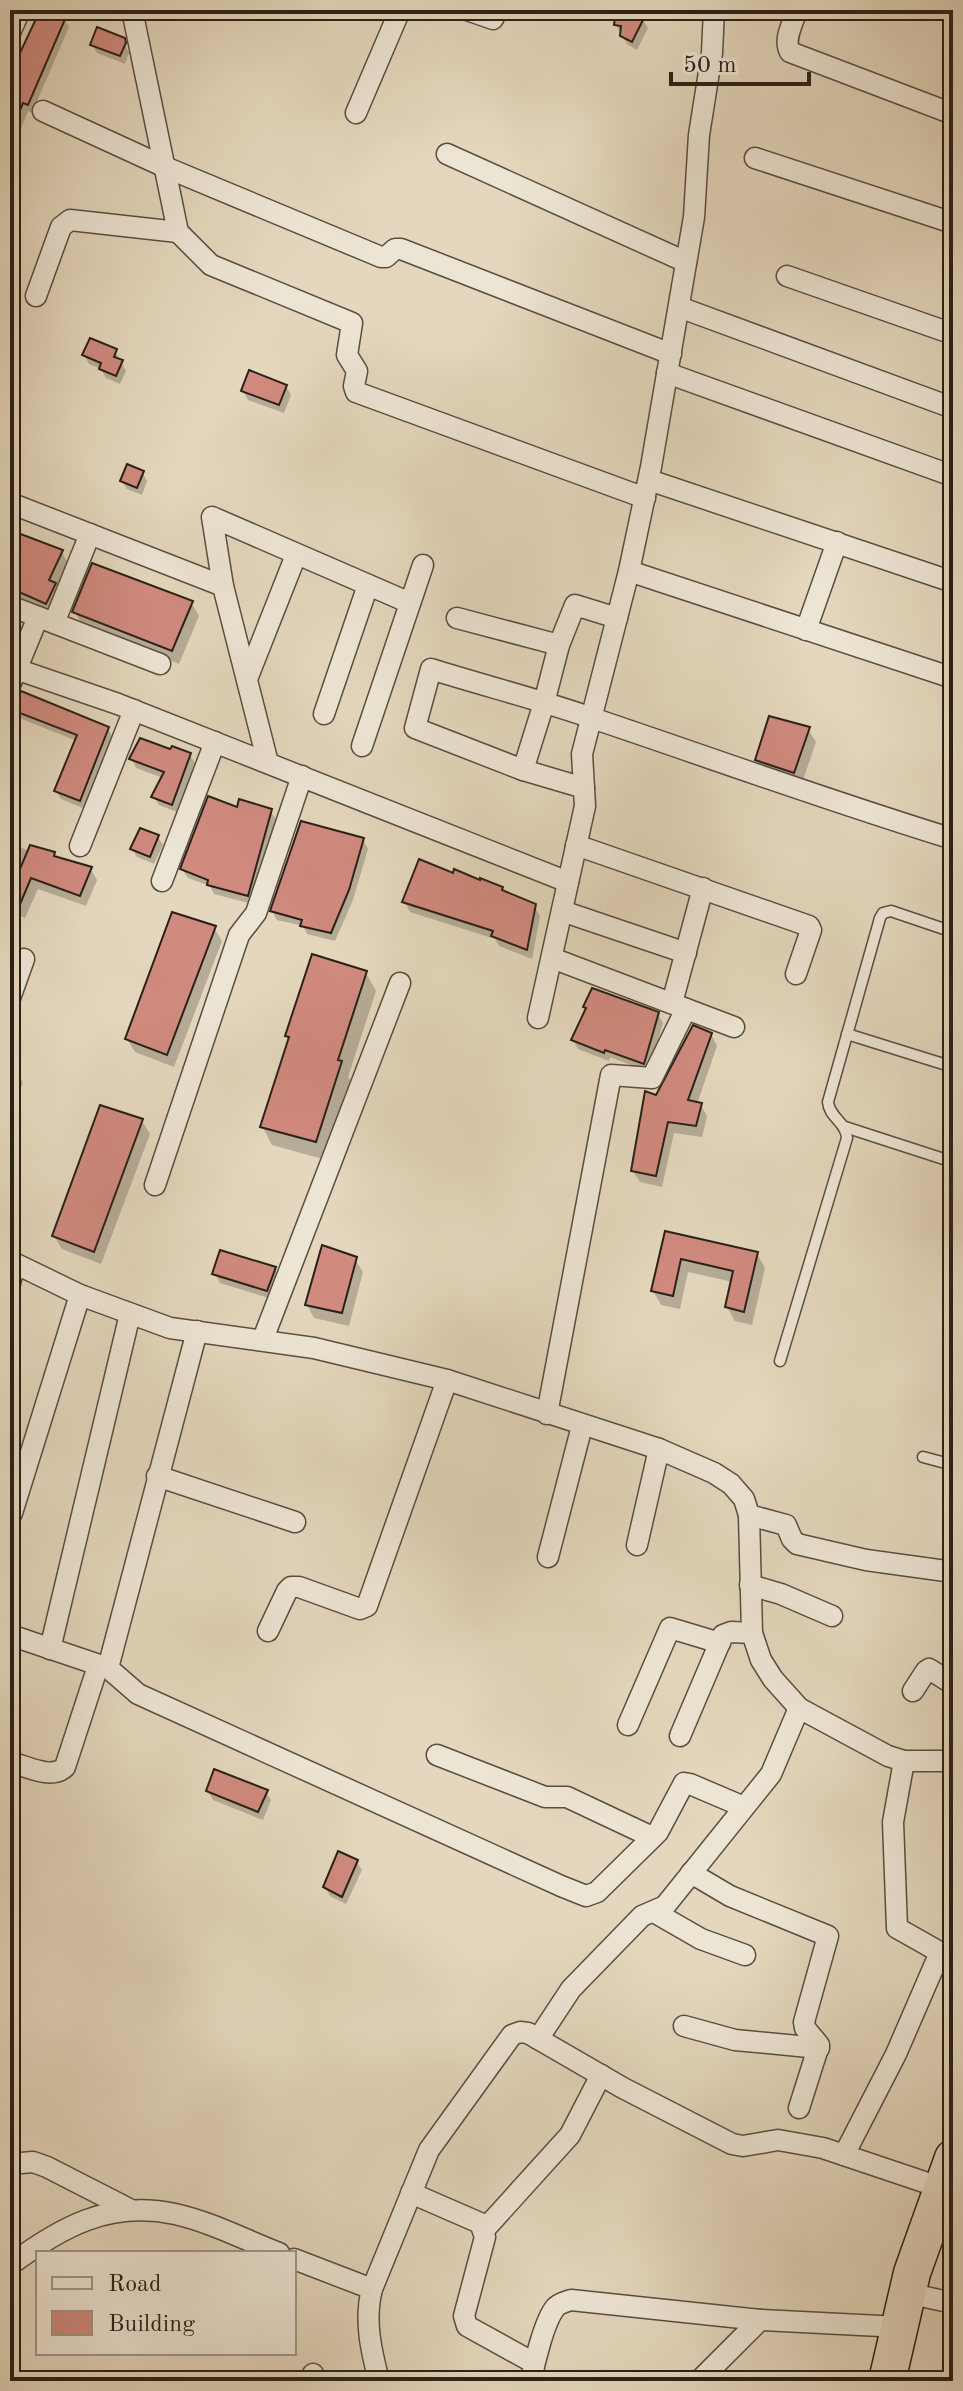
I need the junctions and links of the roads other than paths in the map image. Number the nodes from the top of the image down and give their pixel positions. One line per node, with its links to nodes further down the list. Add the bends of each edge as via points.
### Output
1 (20, 10): 8 (street)
2 (132, 10): 14 (street)
3 (400, 10): 10 (street)
4 (467, 10): 5 (street, via 493,19)
5 (497, 10)
6 (714, 10): 17 (street)
7 (797, 10): 11 (street, via 787,41 790,52)
8 (10, 33)
9 (43, 111): 14 (street)
10 (356, 113)
11 (953, 114)
12 (447, 154): 17 (street)
13 (755, 158): 15 (street)
14 (165, 167): 16 (street); 22 (street, via 381,257 401,249)
15 (953, 223)
16 (178, 232): 19 (street, via 70,220 61,227); 25 (street, via 211,265 352,323 347,353 357,371 356,392)
17 (686, 262): 20 (street)
18 (787, 276): 21 (street)
19 (36, 296)
20 (679, 307): 22 (street); 23 (street)
21 (953, 334)
22 (669, 364): 24 (street); 25 (street)
23 (953, 408)
24 (953, 476)
25 (647, 489): 28 (street); 31 (street)
26 (10, 503): 27 (street)
27 (90, 534): 34 (street); 39 (street)
28 (837, 542): 32 (street); 40 (street)
29 (296, 555): 33 (street); 34 (street, via 212,517); 45 (street)
30 (423, 565): 35 (street)
31 (629, 571): 38 (street); 40 (street)
32 (953, 582)
33 (368, 585): 35 (street); 48 (street)
34 (223, 586): 45 (street)
35 (410, 603): 51 (street)
36 (10, 606): 39 (street)
37 (457, 618): 41 (street)
38 (617, 618): 41 (street, via 575,605); 49 (street)
39 (46, 620): 42 (street); 43 (street)
40 (806, 630): 44 (street)
41 (559, 645): 46 (street)
42 (160, 664)
43 (13, 674): 47 (street)
44 (953, 678)
45 (247, 679): 52 (street)
46 (544, 703): 49 (street); 53 (street); 53 (street, via 431,669 415,728)
47 (134, 710): 50 (street); 58 (street)
48 (324, 714)
49 (591, 717): 55 (street, via 582,754); 56 (street)
50 (215, 742): 52 (street); 59 (street)
51 (362, 746)
52 (268, 763): 54 (street)
53 (523, 770): 55 (street)
54 (302, 776): 60 (street); 77 (street, via 256,913 239,935)
55 (584, 788): 57 (street)
56 (953, 839)
57 (576, 845): 60 (street); 61 (street)
58 (80, 846)
59 (162, 881)
60 (568, 882): 62 (street)
61 (703, 888): 64 (street); 67 (street, via 809,926)
62 (562, 911): 64 (street); 65 (street)
63 (953, 932): 73 (lane, via 891,911 883,913)
64 (686, 953): 70 (street)
65 (552, 958): 70 (street); 71 (street)
66 (24, 959): 69 (street)
67 (796, 974)
68 (400, 983): 82 (street)
69 (10, 998)
70 (679, 1006): 72 (street); 85 (street, via 652,1078 611,1075)
71 (538, 1018)
72 (734, 1027)
73 (847, 1034): 74 (lane); 75 (lane, via 828,1102)
74 (953, 1067)
75 (845, 1127): 76 (lane); 83 (lane, via 847,1138)
76 (953, 1162)
77 (155, 1185)
78 (12, 1270): 79 (street)
79 (80, 1295): 80 (street); 91 (street)
80 (130, 1314): 81 (street); 103 (street)
81 (197, 1331): 82 (street); 90 (street)
82 (263, 1339): 84 (street)
83 (780, 1361)
84 (447, 1380): 85 (street); 99 (street, via 367,1606 360,1609 291,1587)
85 (547, 1414): 86 (street)
86 (582, 1426): 87 (street); 95 (street)
87 (659, 1449): 92 (street, via 731,1484); 94 (street)
88 (923, 1457): 89 (lane)
89 (953, 1465)
90 (157, 1476): 93 (street); 104 (street)
91 (12, 1513)
92 (749, 1515): 96 (street, via 786,1525 797,1544); 97 (street)
93 (295, 1522)
94 (637, 1545)
95 (548, 1557)
96 (953, 1572)
97 (750, 1585): 98 (street); 100 (street)
98 (832, 1616)
99 (268, 1631)
100 (752, 1633): 102 (street, via 726,1633); 107 (street, via 761,1660)
101 (10, 1635): 103 (street)
102 (720, 1643): 108 (street, via 670,1628); 109 (street)
103 (50, 1649): 104 (street)
104 (103, 1667): 113 (street, via 61,1772); 115 (street, via 138,1694 586,1896 597,1892)
105 (953, 1684): 106 (street, via 929,1669)
106 (913, 1691)
107 (799, 1708): 111 (street); 114 (street, via 771,1774)
108 (628, 1725)
109 (680, 1736)
110 (437, 1755): 115 (street, via 545,1797 567,1797)
111 (904, 1761): 112 (street); 124 (street, via 893,1822 897,1928 936,1950 938,1957)
112 (953, 1761)
113 (10, 1762)
114 (744, 1807): 115 (street, via 684,1783); 116 (street)
115 (652, 1837)
116 (691, 1873): 117 (street); 121 (street, via 730,1896 828,1936 804,2022)
117 (654, 1912): 118 (street, via 701,1939); 120 (street, via 642,1916 571,1989)
118 (745, 1955)
119 (684, 2026): 121 (street, via 735,2040)
120 (538, 2039): 122 (street); 127 (street, via 528,2033 512,2035 433,2142)
121 (819, 2048): 123 (street)
122 (601, 2075): 124 (street, via 738,2146 778,2140); 129 (street, via 570,2135)
123 (799, 2108)
124 (844, 2155): 126 (street)
125 (10, 2164): 128 (street, via 47,2167)
126 (950, 2165): 135 (highway)
127 (411, 2193): 129 (street, via 480,2223); 133 (street)
128 (131, 2210): 130 (street, via 176,2214); 132 (street, via 90,2217 43,2240)
129 (484, 2230): 137 (street, via 464,2316 467,2326)
130 (274, 2251)
131 (296, 2260): 133 (street)
132 (10, 2265)
133 (372, 2289): 138 (street, via 368,2323)
134 (953, 2303): 135 (street)
135 (903, 2310): 136 (street); 140 (highway)
136 (760, 2320): 137 (street, via 571,2300 556,2307); 139 (street)
137 (533, 2372)
138 (379, 2381)
139 (699, 2381)
140 (887, 2381)

